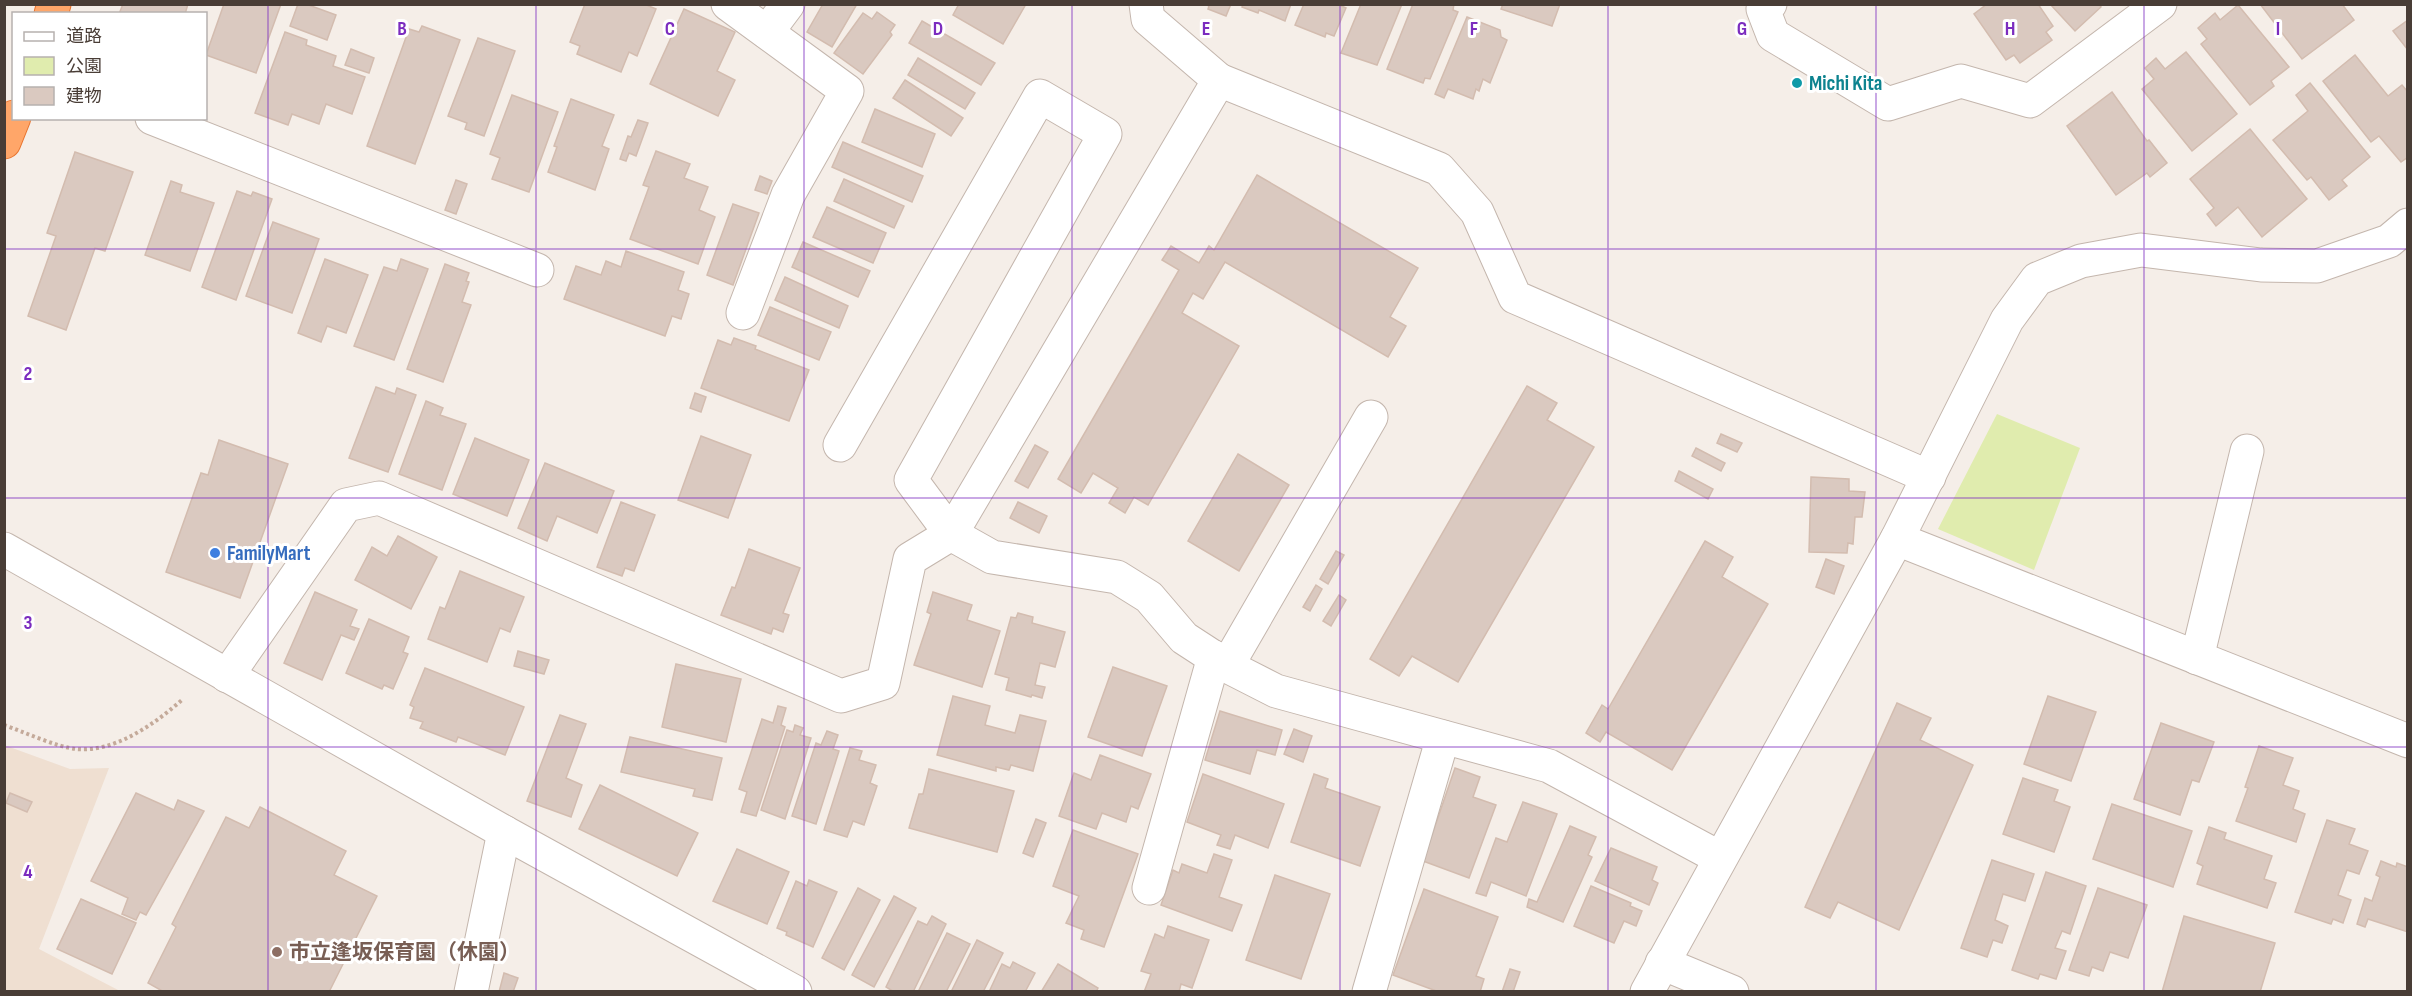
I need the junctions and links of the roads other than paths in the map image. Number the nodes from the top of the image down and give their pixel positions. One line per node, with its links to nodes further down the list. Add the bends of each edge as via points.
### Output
1 (728, 4): 6 (street)
2 (788, 4): 6 (street)
3 (1146, 4): 7 (street, via 1148,19)
4 (1770, 4): 5 (street, via 1763,9 1773,34 1888,104 1961,81 2030,101)
5 (2160, 4)
6 (767, 32): 13 (street, via 846,91 788,195)
7 (1219, 80): 17 (street, via 1439,169 1477,212 1515,297); 18 (street)
8 (13, 120): 10 (highway)
9 (157, 120): 12 (street)
10 (4, 142)
11 (2408, 225): 17 (street, via 2389,242 2317,266 2261,265 2141,250 2082,261 2037,279 2007,320)
12 (537, 270)
13 (743, 313)
14 (1371, 417): 22 (street)
15 (840, 445): 18 (street, via 1040,96 1105,134 911,480)
16 (2247, 451): 21 (street)
17 (1929, 477): 19 (street)
18 (951, 534): 22 (street, via 992,556 1117,577 1149,597 1184,638); 23 (street, via 910,559 884,683 841,696 379,498 346,505)
19 (1898, 539): 21 (street); 27 (street)
20 (4, 549): 23 (street)
21 (2197, 658): 25 (street)
22 (1220, 662): 24 (street, via 1276,691); 28 (street)
23 (227, 676): 26 (street)
24 (1443, 737): 27 (street, via 1549,766); 32 (street)
25 (2408, 741)
26 (504, 832): 30 (street); 31 (street)
27 (1720, 858): 29 (street)
28 (1149, 888)
29 (1662, 963): 33 (street); 34 (street)
30 (471, 992)
31 (795, 992)
32 (1369, 992)
33 (1647, 992)
34 (1732, 992)

